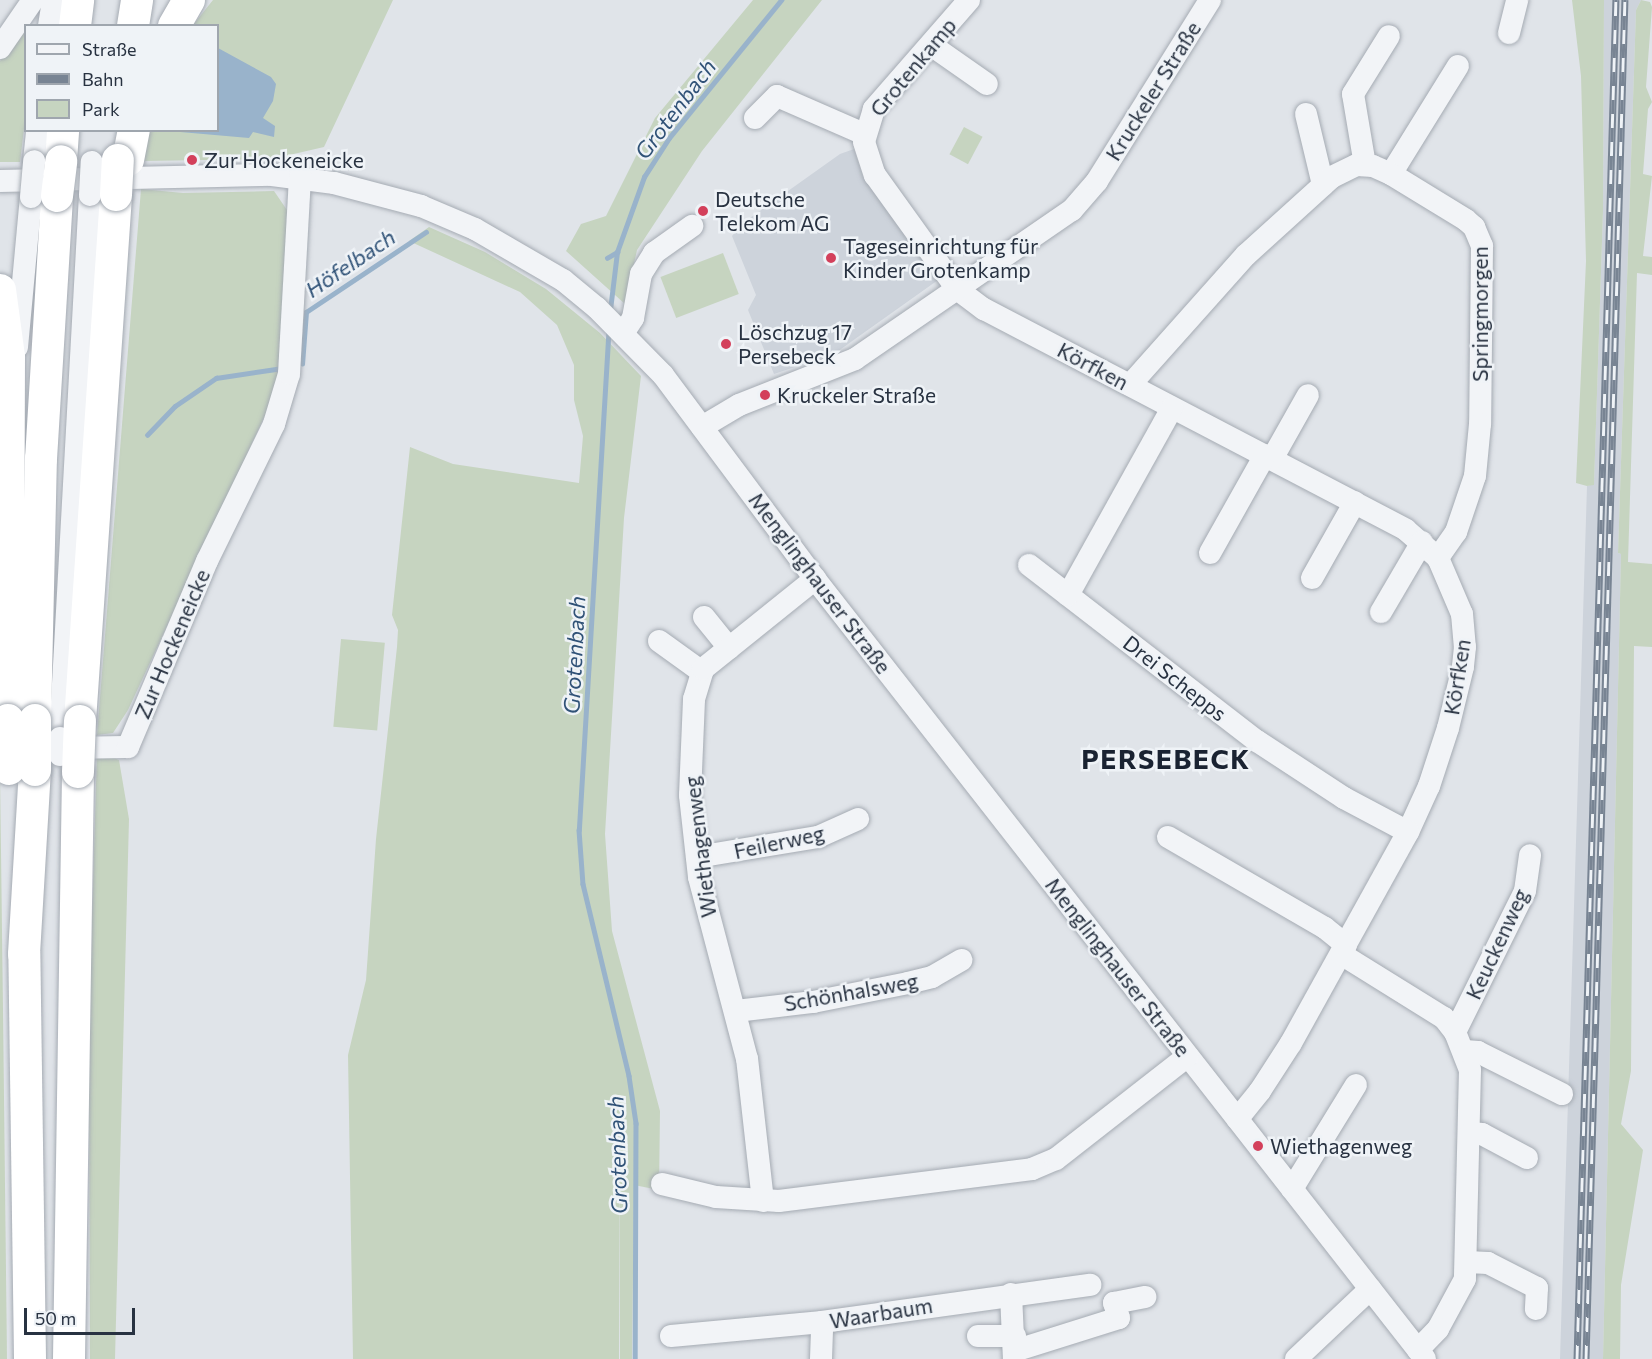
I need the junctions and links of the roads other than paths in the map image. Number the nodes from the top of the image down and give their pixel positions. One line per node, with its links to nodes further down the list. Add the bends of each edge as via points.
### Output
1 (33, 0): 16 (street)
2 (52, 0): 9 (street)
3 (78, 0): 10 (highway)
4 (137, 0): 11 (highway)
5 (189, 0): 12 (highway)
6 (969, 0): 15 (street, Grotenkamp)
7 (1210, 0): 36 (street, Kruckeler Straße, via 1080,202)
8 (1517, 0): 13 (street)
9 (49, 24)
10 (75, 24)
11 (133, 24)
12 (175, 24)
13 (1509, 33)
14 (1389, 36): 26 (street, via 1353,94)
15 (931, 45): 18 (street); 23 (street, Grotenkamp, via 874,109)
16 (0, 48)
17 (1458, 66): 27 (street)
18 (987, 84)
19 (1306, 114): 30 (street)
20 (755, 118): 23 (street, via 777,96)
21 (38, 132): 25 (street)
22 (62, 132): 25 (highway)
23 (864, 134): 36 (street, Grotenkamp, via 866,154 875,175)
24 (119, 149): 31 (highway, bridge)
25 (47, 161): 32 (highway, bridge)
26 (1365, 165): 27 (street, Springmorgen); 30 (street, via 1342,170)
27 (1391, 174): 48 (street, Springmorgen, via 1474,227 1482,246 1480,424 1475,476 1456,532)
28 (300, 177): 29 (street, Menglinghauser Straße, via 192,175); 38 (street, Menglinghauser Straße, via 367,190 448,216 521,254); 58 (street, Zur Hockeneicke, via 293,326 283,399 207,561 128,747)
29 (0, 181)
30 (1323, 185): 39 (street, via 1246,255)
31 (110, 195): 58 (street); 58 (highway, via 112,270)
32 (44, 196): 43 (street); 58 (highway)
33 (692, 226): 35 (street, via 654,253)
34 (644, 243): 35 (street)
35 (641, 274): 38 (street, via 633,318)
36 (957, 289): 39 (street, Körfken, via 984,309); 42 (street, Kruckeler Straße, via 855,359 739,405)
37 (0, 290): 43 (highway, via 9,357)
38 (621, 330): 42 (street, Menglinghauser Straße)
39 (1130, 386): 41 (street, Körfken)
40 (1308, 395): 44 (street)
41 (1172, 408): 44 (street, Körfken); 52 (street)
42 (702, 427): 51 (street, Menglinghauser Straße)
43 (8, 456): 58 (highway)
44 (1268, 457): 45 (street, Körfken); 47 (street)
45 (1356, 502): 46 (street, Körfken); 50 (street)
46 (1422, 542): 48 (street, Körfken); 53 (street)
47 (1210, 553)
48 (1438, 558): 60 (street, Körfken, via 1459,601 1466,647 1442,750)
49 (1029, 565): 52 (street, Drei Schepps)
50 (1312, 578)
51 (815, 579): 56 (street); 68 (street, Menglinghauser Straße)
52 (1068, 595): 60 (street, Drei Schepps, via 1275,754)
53 (1381, 612)
54 (704, 617): 56 (street)
55 (659, 642): 57 (street)
56 (729, 648): 57 (street)
57 (702, 672): 63 (street, Wiethagenweg, via 695,685 690,777)
58 (41, 746): 88 (highway, via 24,954); 89 (highway)
59 (858, 819): 63 (street, Feilerweg, via 818,837)
60 (1408, 832): 64 (street, Körfken)
61 (1168, 837): 64 (street, via 1325,928)
62 (1530, 855): 67 (street, Keuckenweg, via 1525,891)
63 (697, 856): 66 (street, Wiethagenweg, via 707,918)
64 (1343, 950): 67 (street, via 1444,1018); 71 (street, Körfken, via 1276,1067)
65 (961, 960): 66 (street, Schönhalsweg, via 932,977 908,983 813,1002)
66 (736, 1011): 76 (street, Wiethagenweg, via 752,1090)
67 (1460, 1041): 70 (street); 72 (street, via 1470,1070)
68 (1188, 1056): 71 (street, Menglinghauser Straße); 76 (street, via 1050,1163 1026,1170)
69 (1356, 1085): 75 (street)
70 (1562, 1094)
71 (1237, 1119): 75 (street, Menglinghauser Straße)
72 (1471, 1133): 73 (street, via 1482,1134); 77 (street)
73 (1527, 1158)
74 (662, 1184): 76 (street, via 696,1194)
75 (1292, 1190): 79 (street, Menglinghauser Straße)
76 (763, 1201)
77 (1467, 1262): 82 (street, via 1488,1263 1537,1288); 87 (street, via 1459,1295)
78 (1090, 1285): 80 (street, Waarbaum)
79 (1370, 1289): 87 (street, Menglinghauser Straße); 91 (street)
80 (1011, 1294): 83 (street, Waarbaum); 86 (street)
81 (1145, 1297): 86 (street, via 1114,1303 1119,1318)
82 (1536, 1309)
83 (822, 1322): 84 (street, Waarbaum); 90 (street)
84 (671, 1336)
85 (978, 1336): 86 (street)
86 (1014, 1348)
87 (1421, 1355)
88 (30, 1359)
89 (69, 1359)
90 (821, 1359)
91 (1296, 1359)

